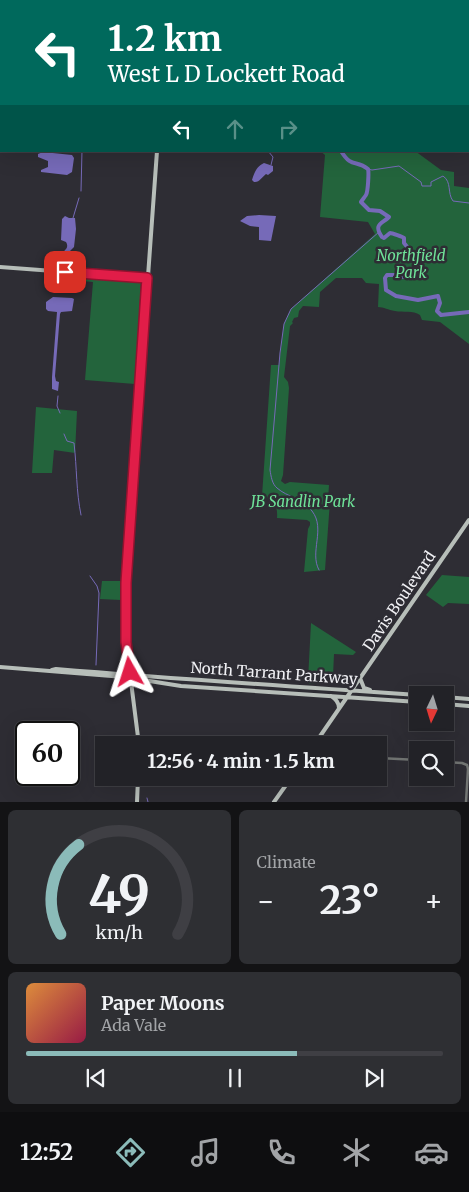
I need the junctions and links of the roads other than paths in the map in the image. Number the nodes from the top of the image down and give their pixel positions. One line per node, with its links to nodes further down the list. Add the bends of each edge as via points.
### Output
1 (156, 152): 3 (main road)
2 (0, 267): 3 (main road)
3 (147, 278): 6 (main road, via 126,583 126,642)
4 (469, 520): 8 (main road, Davis Boulevard)
5 (0, 667): 6 (main road)
6 (130, 676): 7 (main road, North Tarrant Parkway); 10 (main road, North Tarrant Parkway); 23 (main road)
7 (191, 678): 9 (main road, North Tarrant Parkway); 10 (main road)
8 (360, 678): 12 (main road, Davis Boulevard); 13 (main road, via 364,688)
9 (250, 685): 11 (main road); 12 (main road, North Tarrant Parkway)
10 (190, 686): 11 (main road, North Tarrant Parkway)
11 (250, 690): 15 (main road, North Tarrant Parkway)
12 (352, 690): 13 (main road, North Tarrant Parkway); 16 (main road, Davis Boulevard)
13 (374, 692): 14 (main road, North Tarrant Parkway)
14 (409, 694)
15 (329, 695): 16 (main road, North Tarrant Parkway); 22 (main road, via 336,699)
16 (348, 696): 19 (main road, North Tarrant Parkway); 22 (main road, Davis Boulevard)
17 (454, 697): 18 (main road)
18 (469, 699)
19 (409, 701)
20 (454, 705): 21 (main road)
21 (469, 706)
22 (338, 710): 24 (main road, Davis Boulevard)
23 (138, 736)
24 (320, 736)
25 (387, 758): 26 (street)
26 (409, 760)
27 (454, 763): 32 (street, via 468,767)
28 (138, 786): 30 (main road)
29 (285, 786): 31 (main road)
30 (137, 802)
31 (274, 802)
32 (466, 802)

